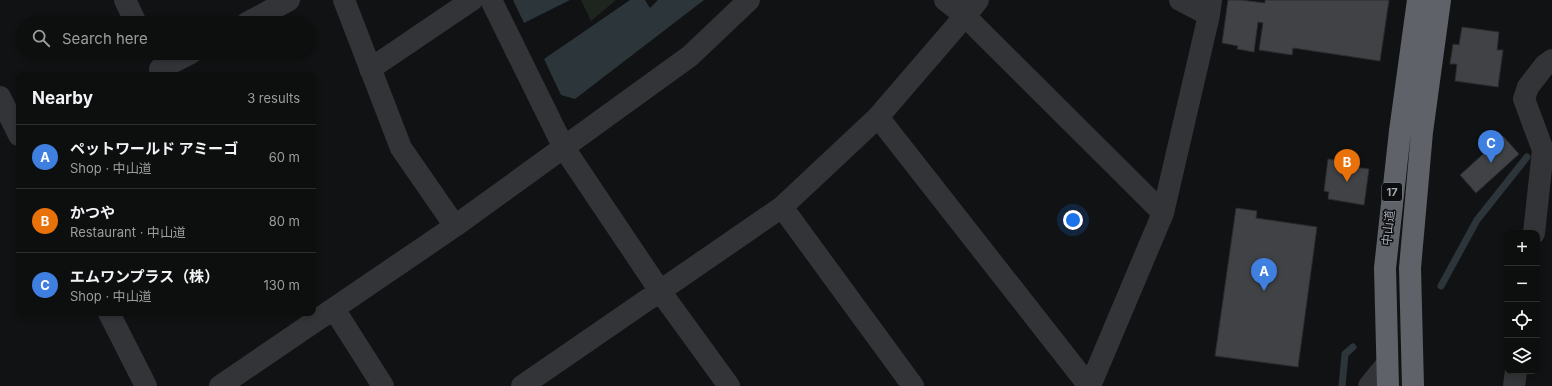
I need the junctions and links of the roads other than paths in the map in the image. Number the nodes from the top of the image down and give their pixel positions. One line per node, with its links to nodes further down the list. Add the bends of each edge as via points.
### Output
1 (125, 0): 13 (street)
2 (290, 0): 14 (street)
3 (344, 0): 18 (street)
4 (472, 0): 18 (street)
5 (491, 0): 22 (street)
6 (749, 0): 22 (street, via 690,56)
7 (944, 0): 11 (street)
8 (1180, 0): 12 (street)
9 (1418, 0): 30 (highway, 中山道 / 17, via 1398,146 1385,268)
10 (1440, 0): 41 (highway, 中山道 / 17, via 1422,132 1410,268)
11 (972, 8): 20 (street); 24 (street)
12 (1210, 8): 24 (street)
13 (133, 16)
14 (260, 16)
15 (173, 60): 17 (street)
16 (1552, 60): 26 (street, via 1528,87 1524,99 1543,150)
17 (158, 66)
18 (370, 69): 25 (street, via 401,148)
19 (0, 97): 21 (street)
20 (878, 117): 23 (street); 38 (street)
21 (16, 129)
22 (564, 148): 25 (street); 27 (street)
23 (782, 207): 27 (street); 37 (street)
24 (1163, 213): 38 (street)
25 (455, 226): 28 (street)
26 (1534, 230)
27 (660, 291): 32 (street); 36 (street)
28 (334, 308): 34 (street); 35 (street)
29 (111, 316): 33 (street)
30 (1387, 364): 39 (street); 40 (highway, 中山道 / 17)
31 (1516, 374): 42 (street)
32 (726, 385)
33 (146, 386)
34 (220, 386)
35 (383, 386)
36 (522, 386)
37 (912, 386)
38 (1090, 386)
39 (1369, 386)
40 (1388, 386)
41 (1413, 386)
42 (1514, 386)

